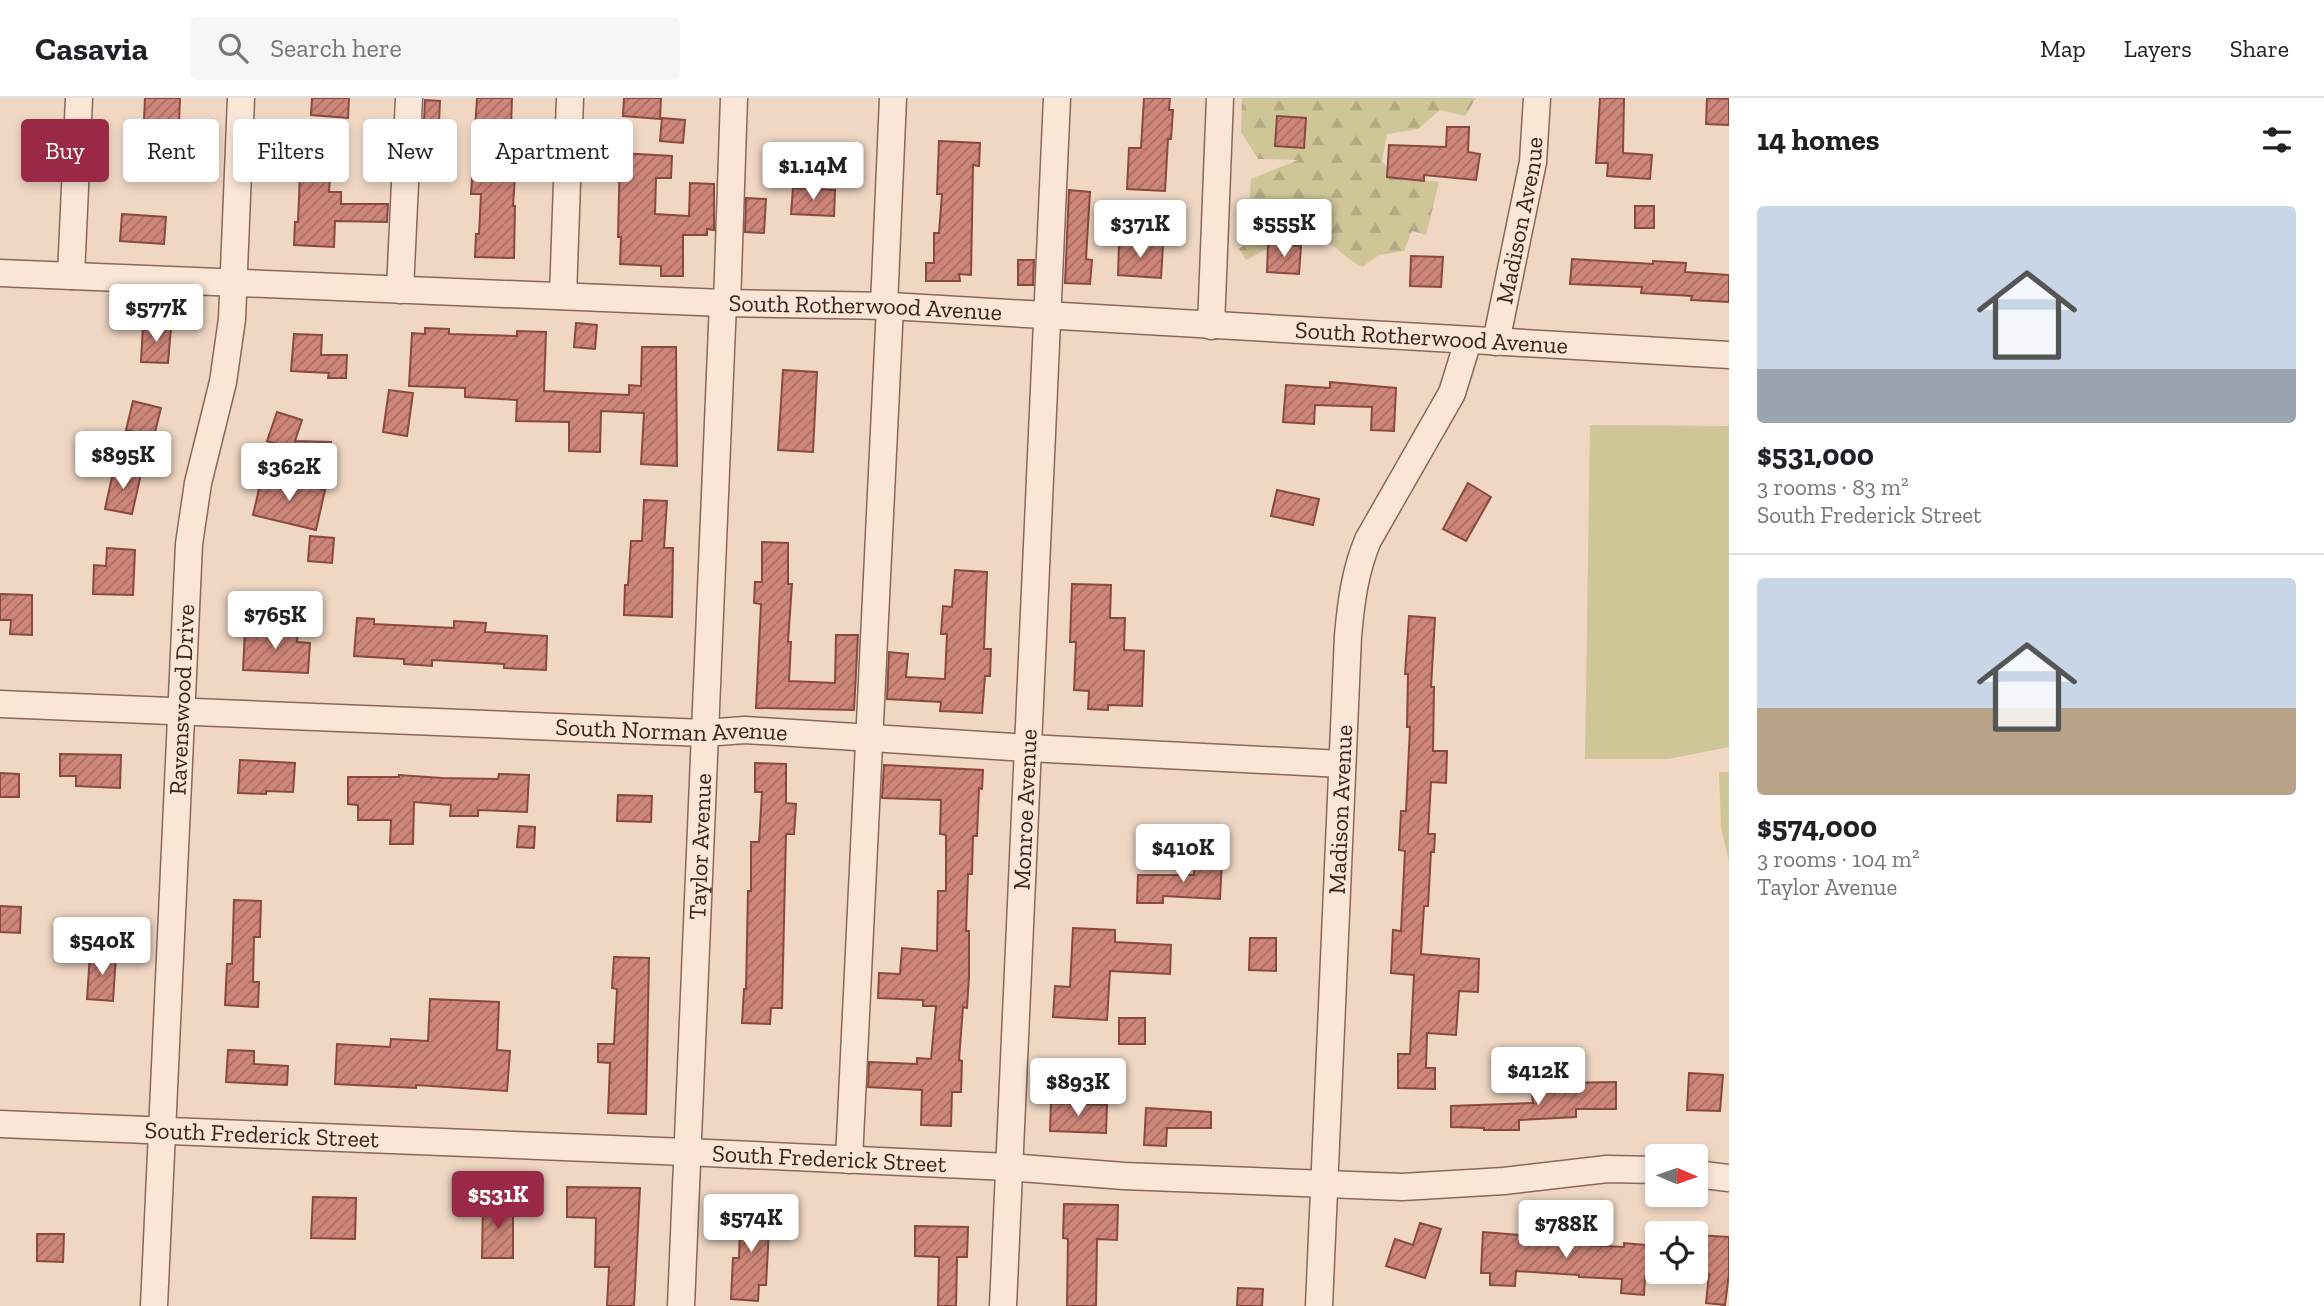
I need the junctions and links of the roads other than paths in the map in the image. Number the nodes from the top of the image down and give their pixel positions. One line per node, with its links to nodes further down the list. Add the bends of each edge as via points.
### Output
1 (79, 98): 11 (street)
2 (242, 98): 12 (street, Ravenswood Drive)
3 (410, 98): 13 (street)
4 (570, 98): 14 (street)
5 (734, 98): 15 (street, Taylor Avenue)
6 (893, 98): 16 (street)
7 (1057, 98): 17 (street, Monroe Avenue)
8 (1220, 98): 18 (street)
9 (1537, 98): 20 (street, Madison Avenue, via 1533,162)
10 (0, 274): 11 (street, South Rotherwood Avenue)
11 (71, 276): 12 (street, South Rotherwood Avenue)
12 (234, 283): 13 (street, South Rotherwood Avenue); 23 (street, Ravenswood Drive, via 223,382 190,533)
13 (400, 290): 14 (street, South Rotherwood Avenue)
14 (563, 296): 15 (street, South Rotherwood Avenue)
15 (725, 304): 16 (street, South Rotherwood Avenue); 24 (street, Taylor Avenue)
16 (887, 306): 17 (street, South Rotherwood Avenue); 25 (street)
17 (1048, 314): 18 (street, South Rotherwood Avenue); 26 (street, Monroe Avenue)
18 (1212, 326): 19 (street, South Rotherwood Avenue)
19 (1468, 341): 20 (street, South Rotherwood Avenue); 27 (street, Madison Avenue, via 1452,393 1358,563 1348,636)
20 (1496, 342): 21 (street, South Rotherwood Avenue)
21 (1729, 355)
22 (0, 704): 23 (street, South Norman Avenue)
23 (180, 712): 24 (street, South Norman Avenue); 29 (street, Ravenswood Drive)
24 (704, 733): 25 (street, South Norman Avenue, via 745,730); 30 (street, Taylor Avenue)
25 (868, 739): 26 (street, South Norman Avenue); 31 (street)
26 (1028, 748): 27 (street, South Norman Avenue); 32 (street, Monroe Avenue)
27 (1342, 764): 36 (street, Madison Avenue)
28 (0, 1124): 29 (street, South Frederick Street)
29 (161, 1132): 30 (street, South Frederick Street); 37 (street, Ravenswood Drive)
30 (686, 1152): 31 (street, South Frederick Street); 38 (street, Taylor Avenue)
31 (849, 1160): 32 (street, South Frederick Street)
32 (1009, 1167): 36 (street, South Frederick Street); 39 (street, Monroe Avenue)
33 (1645, 1170): 36 (street, South Frederick Street, via 1607,1169 1434,1186)
34 (1708, 1175): 35 (street)
35 (1729, 1178)
36 (1324, 1184): 40 (street, Madison Avenue)
37 (154, 1306)
38 (681, 1306)
39 (1003, 1306)
40 (1319, 1306)

